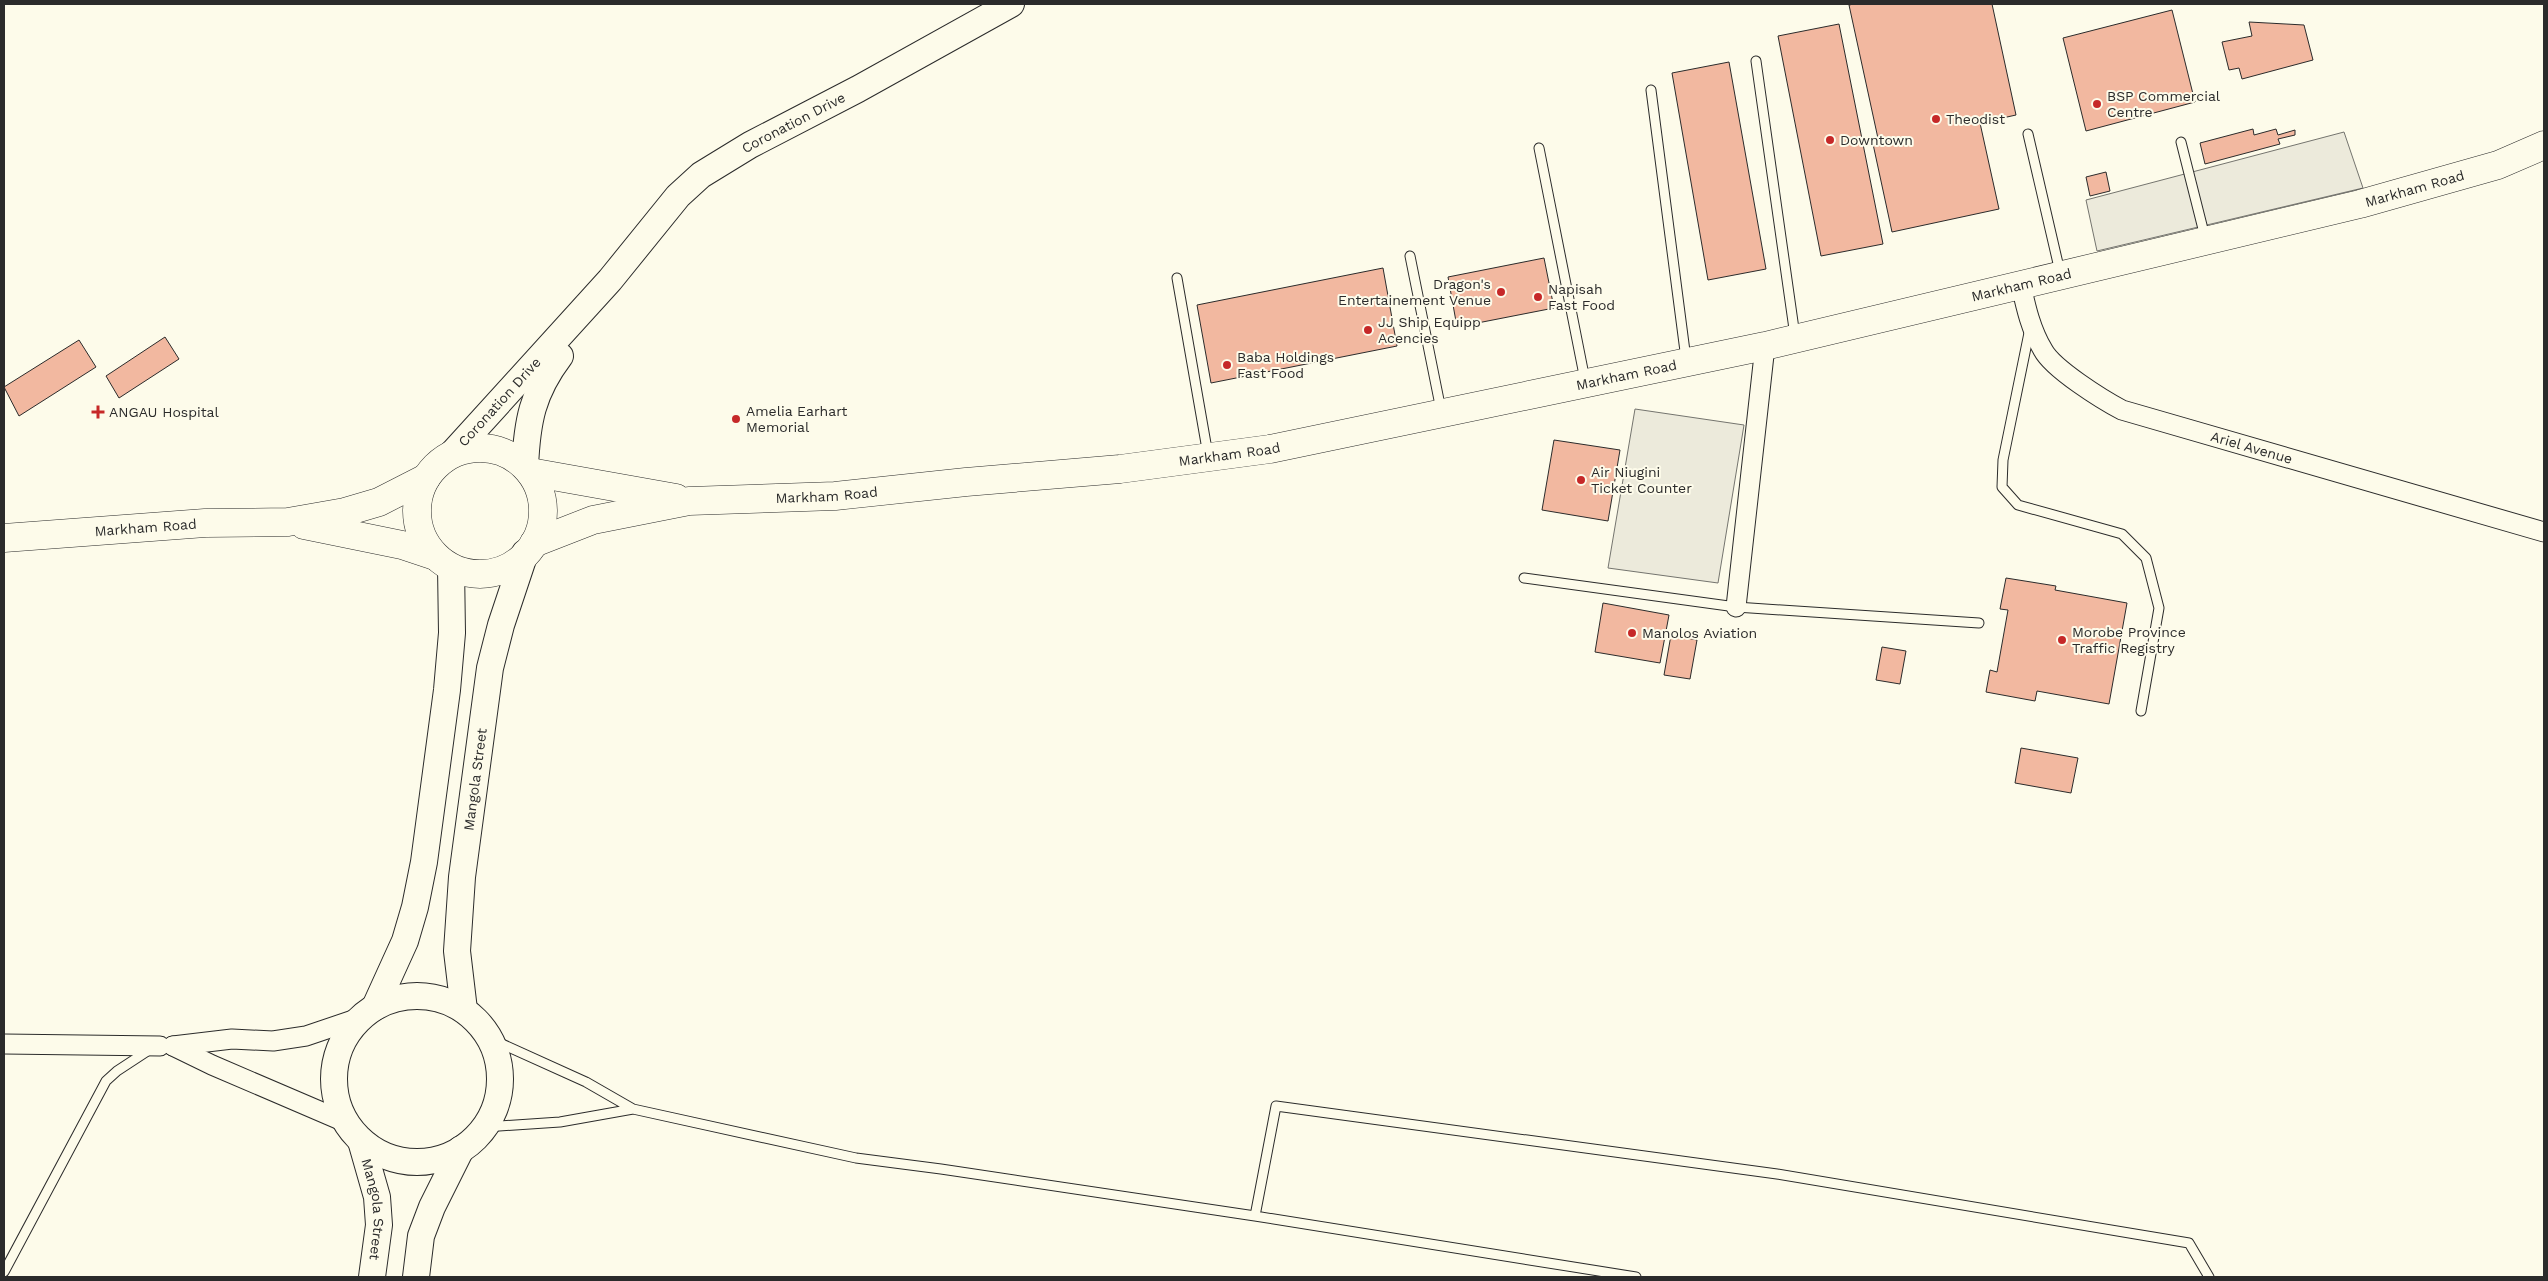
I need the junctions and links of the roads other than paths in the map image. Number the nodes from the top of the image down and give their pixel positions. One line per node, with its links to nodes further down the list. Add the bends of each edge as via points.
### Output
1 (1011, 4): 12 (main road, Coronation Drive, via 742,150 702,175 678,196)
2 (1756, 61): 15 (lane)
3 (1650, 90): 17 (lane)
4 (2028, 134): 10 (lane)
5 (2181, 142): 8 (lane)
6 (2544, 144): 8 (main road, Markham Road, via 2489,168 2360,204)
7 (1539, 148): 18 (lane)
8 (2206, 240): 10 (main road, Markham Road)
9 (1410, 256): 19 (lane)
10 (2061, 275): 13 (main road, Markham Road)
11 (1176, 278): 21 (lane)
12 (610, 280): 20 (main road, Coronation Drive); 22 (main road, Coronation Drive, via 553,364 536,396 528,422)
13 (2021, 285): 14 (street, Ariel Avenue); 15 (main road, Markham Road)
14 (2030, 325): 26 (street, Ariel Avenue, via 2044,353 2078,383 2122,410); 33 (lane, via 2003,460 2002,487 2018,505 2122,534 2146,558 2160,608)
15 (1795, 339): 16 (main road, Markham Road)
16 (1765, 346): 17 (main road, Markham Road); 31 (street)
17 (1687, 362): 18 (main road, Markham Road)
18 (1586, 383): 19 (main road, Markham Road)
19 (1442, 412): 21 (main road, Markham Road, via 1270,449)
20 (451, 455): 22 (main road, via 470,448 490,448 509,455); 23 (main road)
21 (1208, 458): 24 (main road, Markham Road, via 834,496)
22 (528, 470): 24 (main road, Markham Road); 28 (main road, via 539,489 542,507 541,525)
23 (426, 478): 25 (main road, Markham Road, via 378,502 345,512); 29 (main road, via 419,494 419,527 425,543)
24 (689, 501): 28 (main road, Markham Road, via 593,520)
25 (288, 522): 27 (main road, Markham Road, via 205,523); 29 (main road, Markham Road, via 402,545)
26 (2544, 532)
27 (4, 538)
28 (530, 548): 29 (main road, via 513,564 483,574 466,572); 34 (main road, Mangola Street, via 501,625 490,668 457,920)
29 (443, 561): 35 (main road, via 452,633 424,862 416,907 405,941)
30 (1524, 578): 31 (lane)
31 (1736, 607): 32 (lane)
32 (1979, 623)
33 (2142, 711)
34 (464, 1010): 35 (main road, via 444,1000 420,996 397,998); 36 (main road)
35 (369, 1012): 38 (street, via 306,1036); 41 (main road, via 347,1034 338,1055 334,1078 336,1101)
36 (490, 1039): 39 (lane, via 586,1082); 40 (main road, via 498,1060 500,1083 496,1106)
37 (4, 1044): 38 (street)
38 (167, 1046): 41 (street); 44 (lane, via 135,1058 106,1081)
39 (633, 1109): 40 (lane, via 560,1122); 43 (lane, via 856,1158)
40 (485, 1127): 42 (main road)
41 (353, 1132): 42 (main road, via 379,1154 399,1161 442,1159); 45 (main road, Mangola Street, via 377,1197 379,1225)
42 (461, 1149): 46 (main road, via 421,1236)
43 (1255, 1216): 47 (lane); 48 (lane, via 1276,1106 1777,1174 2190,1243)
44 (4, 1272)
45 (372, 1277)
46 (416, 1277)
47 (1636, 1277)
48 (2209, 1277)

